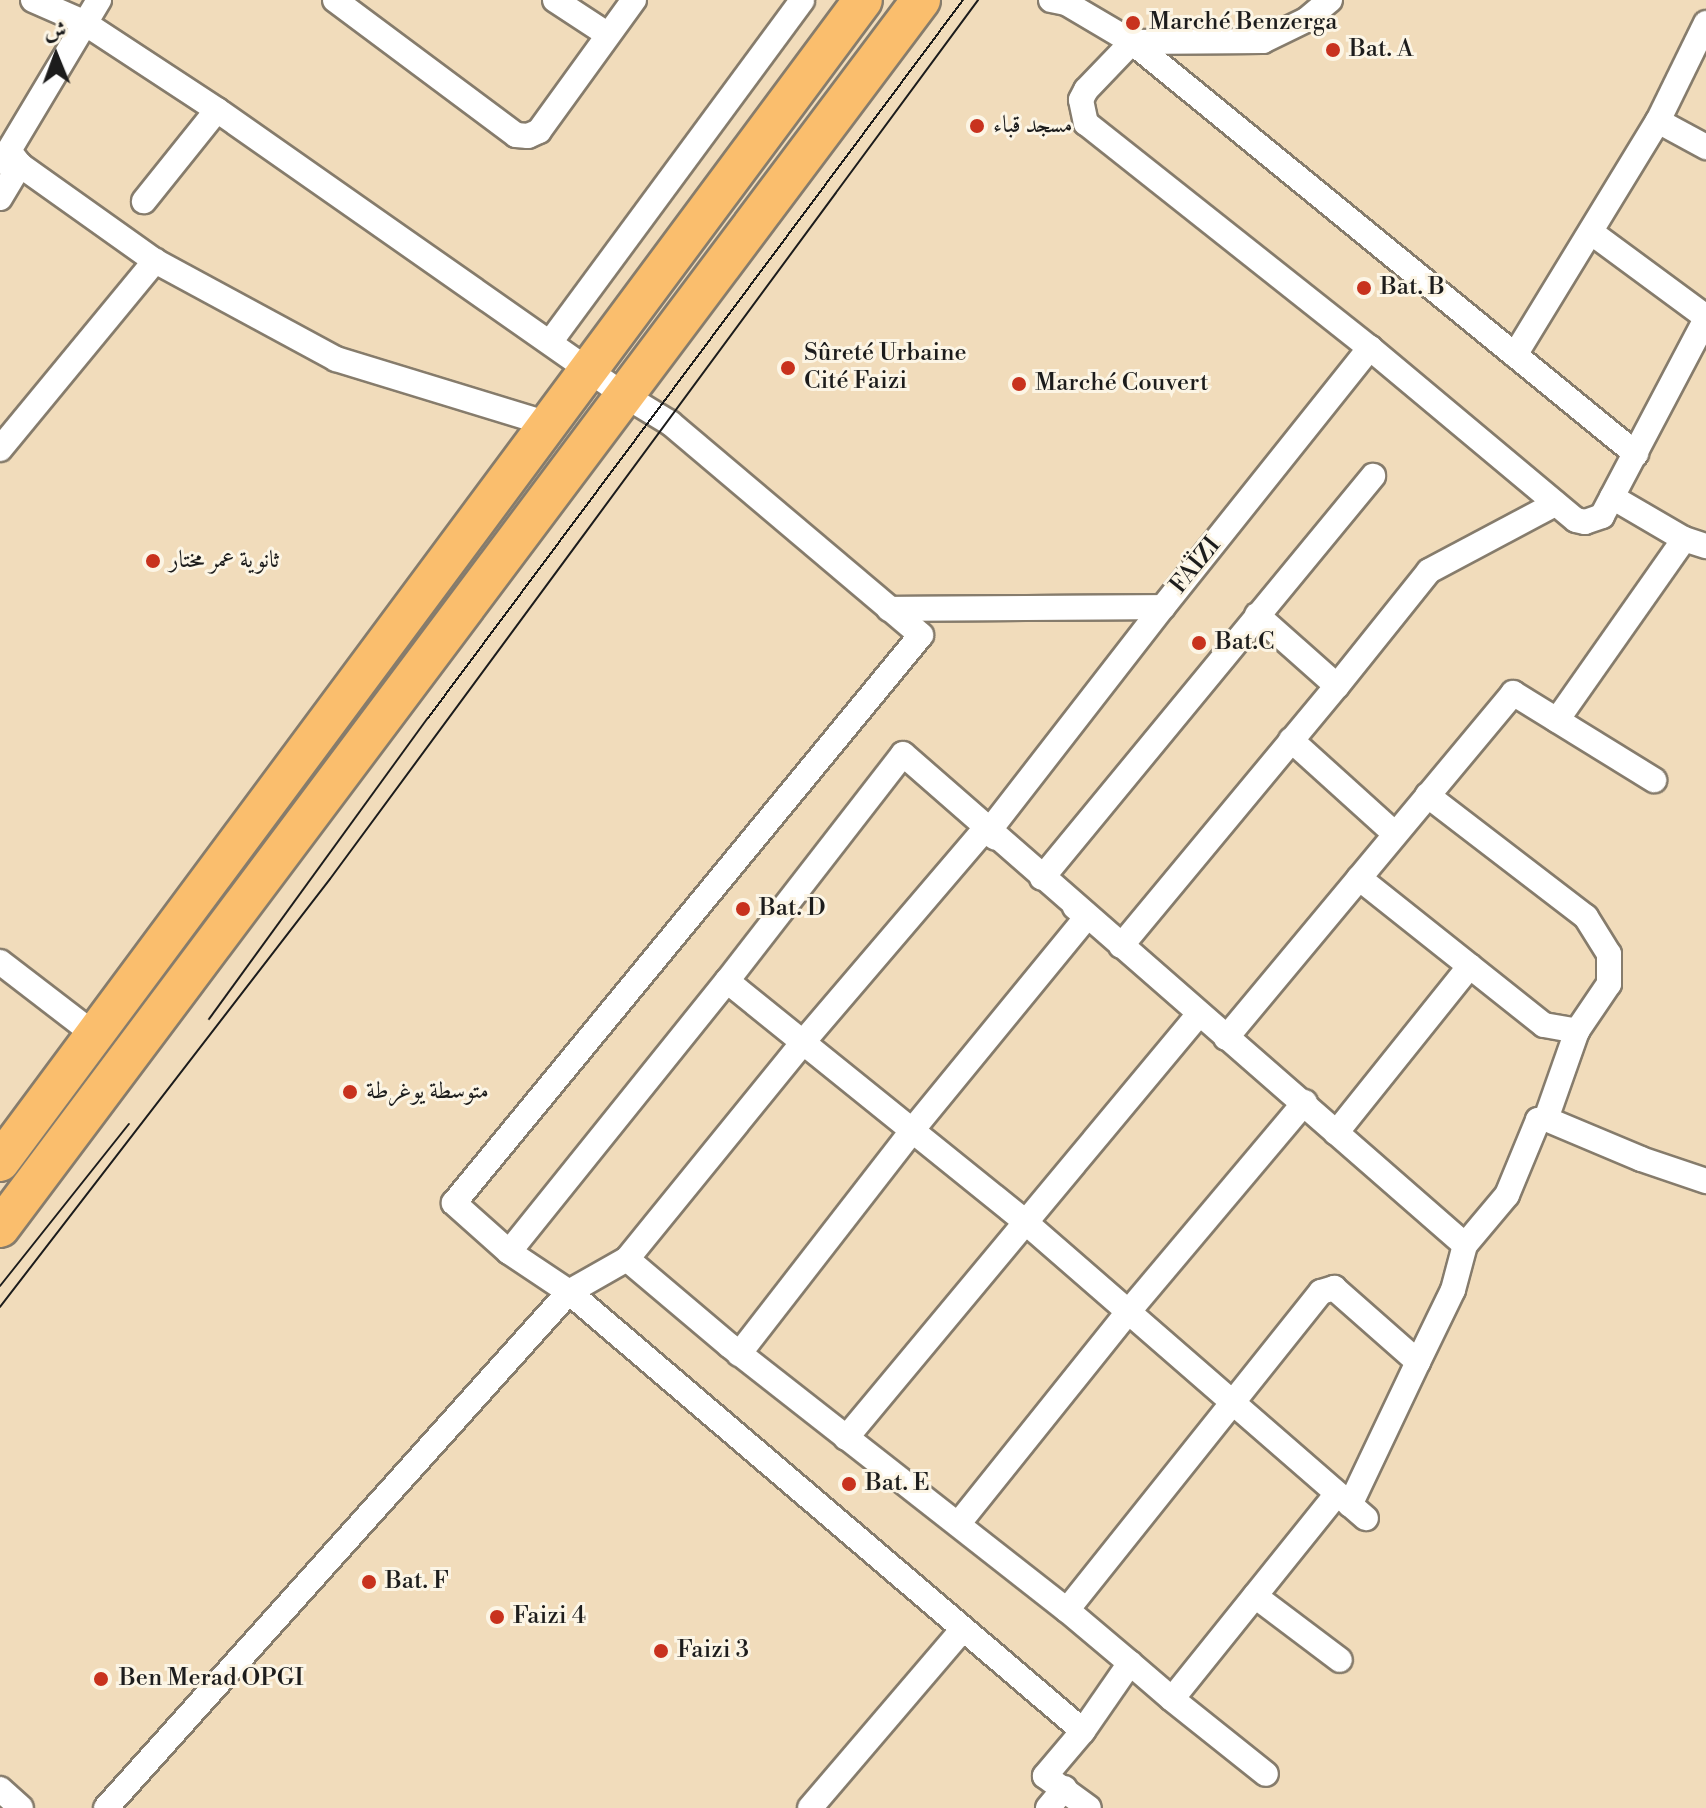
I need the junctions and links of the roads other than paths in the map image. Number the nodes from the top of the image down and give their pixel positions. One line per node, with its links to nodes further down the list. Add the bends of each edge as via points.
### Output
1 (33, 0): 11 (street)
2 (99, 0): 11 (street)
3 (335, 0): 13 (street, via 516,135 539,131)
4 (555, 0): 13 (street)
5 (634, 0): 13 (street)
6 (802, 0): 26 (street)
7 (863, 0): 29 (main road)
8 (921, 0): 30 (main road)
9 (1330, 0): 14 (street, via 1306,20 1263,41)
10 (1061, 1): 15 (street)
11 (83, 22): 17 (street); 20 (street)
12 (1706, 23): 18 (street)
13 (607, 34)
14 (1182, 39): 15 (street); 16 (street)
15 (1132, 42): 16 (street); 27 (street, via 1086,90 1081,100 1086,123)
16 (1158, 64): 28 (street)
17 (217, 110): 22 (street); 26 (street)
18 (1658, 121): 19 (street); 23 (street)
19 (1706, 147)
20 (9, 160): 21 (street); 24 (street)
21 (0, 198)
22 (144, 201)
23 (1592, 233): 25 (street); 28 (street)
24 (155, 261): 31 (street, via 336,359); 32 (street)
25 (1706, 318): 33 (street)
26 (551, 341): 29 (street)
27 (1370, 348): 36 (street); 38 (street, FAÏZI)
28 (1515, 355): 33 (street)
29 (589, 370): 30 (street); 31 (main road)
30 (624, 395): 39 (street, via 670,423); 67 (main road)
31 (549, 424): 57 (main road)
32 (0, 449)
33 (1636, 454): 35 (street)
34 (1373, 476): 40 (street)
35 (1612, 497): 36 (street, via 1602,516 1585,522); 37 (street)
36 (1555, 504): 41 (street, via 1429,571)
37 (1695, 542): 42 (street)
38 (1163, 607): 39 (street, FAÏZI); 46 (street)
39 (889, 609): 69 (street, via 921,635 454,1203)
40 (1257, 615): 41 (street); 48 (street)
41 (1337, 686): 43 (street)
42 (1557, 720): 44 (street); 45 (street, via 1513,693)
43 (1291, 740): 47 (street); 51 (street)
44 (1654, 780)
45 (1427, 795): 47 (street); 56 (street, via 1586,917 1609,954 1609,984)
46 (989, 831): 48 (street); 50 (street); 54 (street, via 903,754); 59 (street, via 984,830)
47 (1395, 834): 49 (street)
48 (1042, 878): 50 (street)
49 (1359, 878): 53 (street); 58 (street)
50 (1087, 917): 51 (street); 62 (street)
51 (1121, 946): 55 (street)
52 (0, 962): 57 (street)
53 (1470, 966): 56 (street, via 1544,1025); 63 (street)
54 (727, 981): 59 (street); 69 (street)
55 (1199, 1014): 58 (street); 66 (street)
56 (1577, 1031): 61 (street)
57 (95, 1035): 64 (main road)
58 (1226, 1038): 60 (street)
59 (804, 1041): 62 (street); 70 (street)
60 (1305, 1102): 63 (street); 72 (street)
61 (1546, 1119): 65 (street); 68 (street, via 1538,1120 1507,1195)
62 (914, 1128): 66 (street); 73 (street)
63 (1336, 1133): 68 (street)
64 (0, 1162)
65 (1706, 1181)
66 (1024, 1221): 72 (street); 76 (street)
67 (0, 1228)
68 (1465, 1245): 74 (street, via 1453,1290)
69 (509, 1252): 71 (street)
70 (627, 1259): 71 (street); 73 (street)
71 (569, 1292): 81 (street); 90 (street)
72 (1129, 1311): 75 (street); 78 (street)
73 (739, 1354): 76 (street)
74 (1418, 1362): 75 (street, via 1334,1288 1312,1300); 77 (street)
75 (1234, 1401): 77 (street); 80 (street)
76 (846, 1438): 78 (street)
77 (1351, 1506): 79 (street)
78 (959, 1523): 80 (street)
79 (1255, 1596): 82 (street); 84 (street)
80 (1067, 1610): 83 (street)
81 (962, 1630): 85 (street); 91 (street)
82 (1340, 1660)
83 (1130, 1663): 84 (street); 85 (street)
84 (1172, 1699): 86 (street)
85 (1083, 1731): 87 (street, via 1045,1776)
86 (1266, 1774)
87 (1065, 1788): 92 (street); 93 (street)
88 (0, 1789): 89 (street)
89 (21, 1808)
90 (106, 1808)
91 (810, 1808)
92 (1048, 1808)
93 (1089, 1808)

